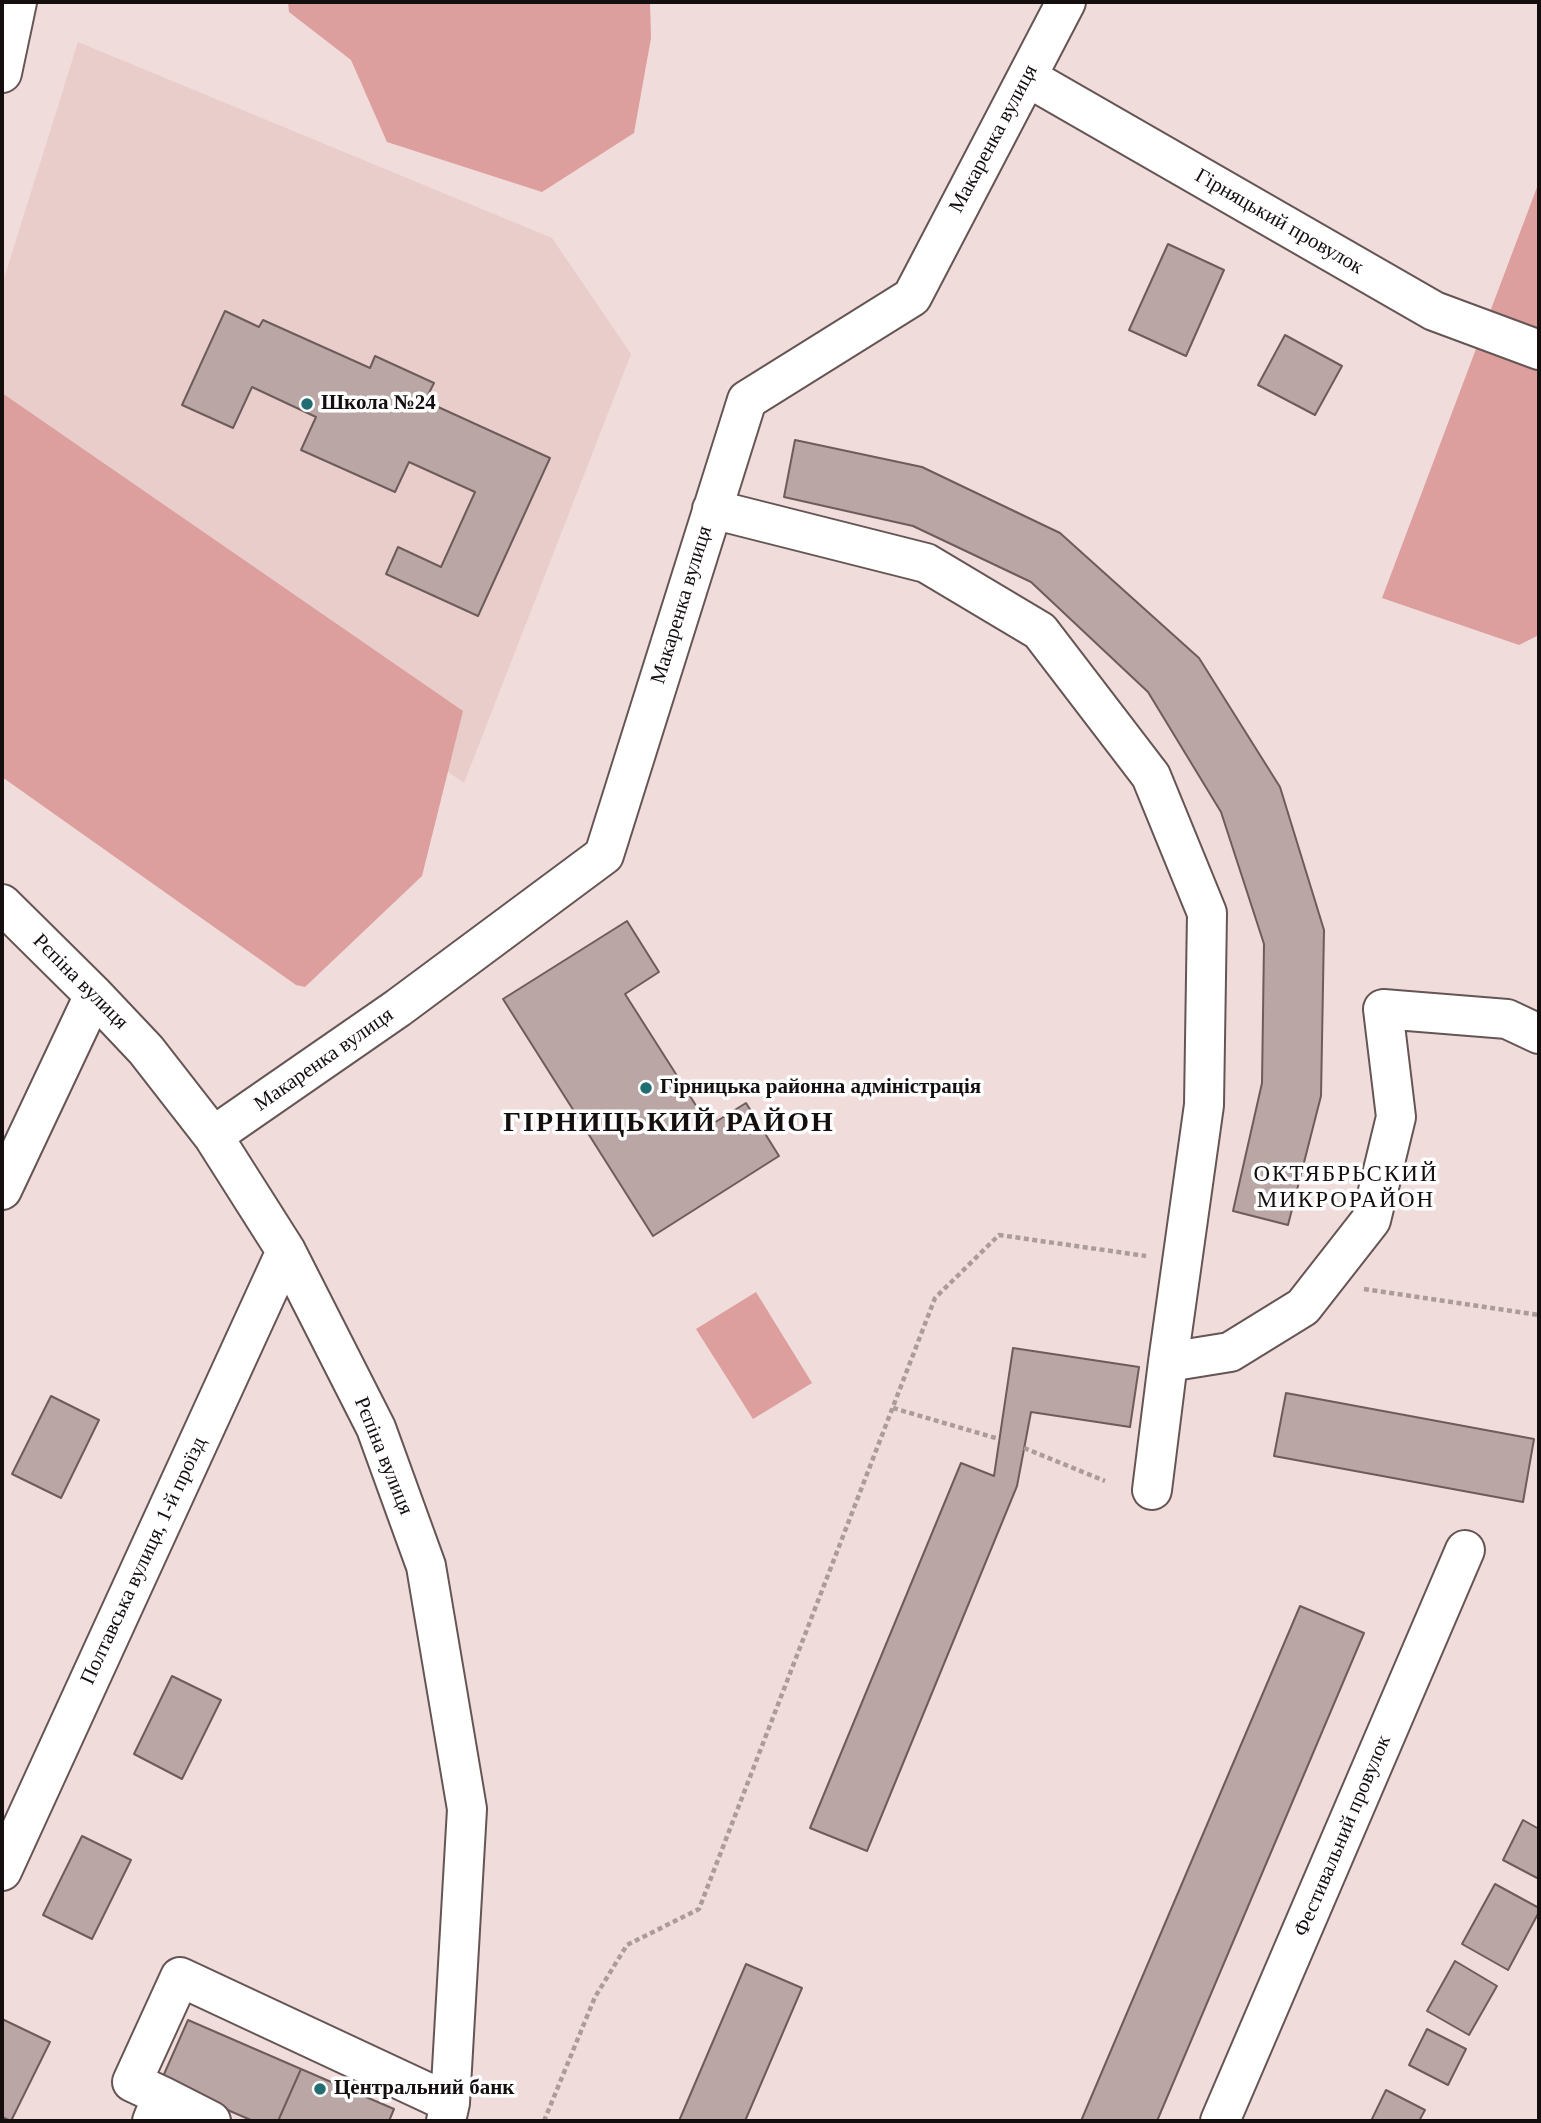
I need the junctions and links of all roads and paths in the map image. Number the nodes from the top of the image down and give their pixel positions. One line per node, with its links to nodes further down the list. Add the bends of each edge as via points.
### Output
1 (18, 2): 3 (street)
2 (1066, 2): 4 (street, Макаренка вулиця)
3 (2, 73)
4 (1027, 77): 5 (street, Гірняцький провулок, via 1434,311); 6 (street, Макаренка вулиця, via 912,298 747,400)
5 (1539, 350)
6 (712, 509): 10 (street, Макаренка вулиця, via 604,855 398,1008); 13 (street, via 926,563 1040,631 1152,776 1207,912 1204,1105)
7 (2, 904): 8 (street, Рєпіна вулиця)
8 (94, 995): 10 (street, Рєпіна вулиця, via 146,1050); 11 (street)
9 (1539, 1034): 14 (street, via 1507,1019 1383,1009 1396,1117 1371,1220)
10 (213, 1136): 12 (street, Рєпіна вулиця)
11 (2, 1189)
12 (286, 1251): 23 (street, Полтавська вулиця, 1-й проїзд); 25 (street, Рєпіна вулиця, via 376,1428 426,1566 467,1809)
13 (1182, 1261): 16 (street); 17 (path, via 999,1236 935,1298)
14 (1321, 1283): 15 (path); 16 (street, via 1303,1307 1230,1352)
15 (1539, 1315)
16 (1168, 1362): 21 (street)
17 (892, 1408): 18 (path); 27 (path, via 699,1909 627,1945 595,1997)
18 (999, 1439)
19 (1024, 1448): 20 (path)
20 (1105, 1481)
21 (1152, 1490)
22 (1465, 1550): 28 (street, Фестивальний провулок)
23 (2, 1871)
24 (157, 2109): 25 (street, via 132,2082 180,1977); 26 (street)
25 (448, 2112)
26 (211, 2121)
27 (544, 2121)
28 (1220, 2121)

